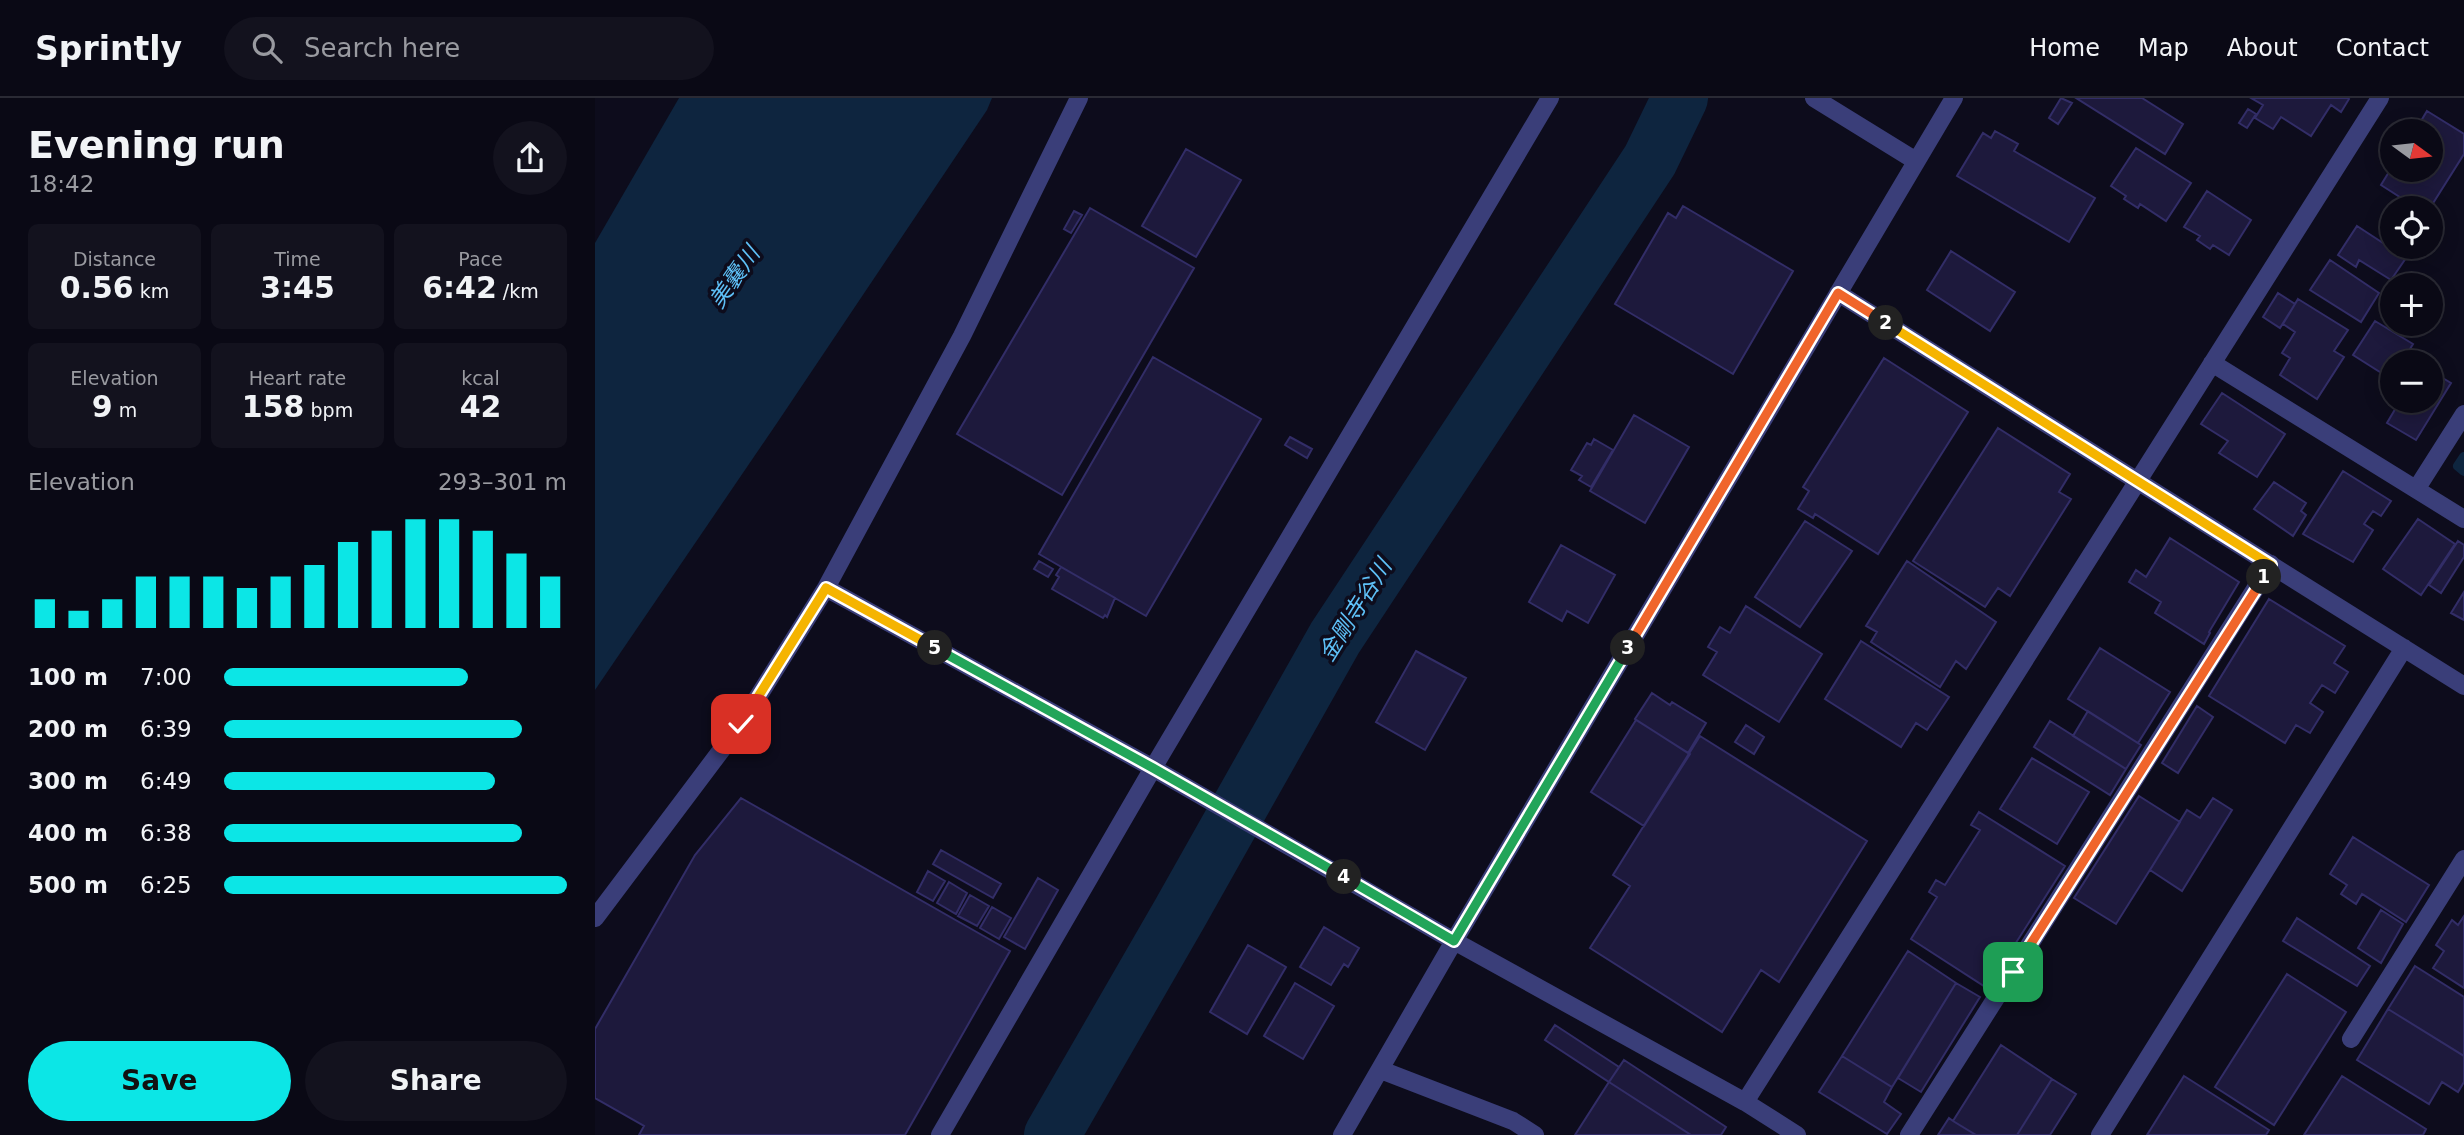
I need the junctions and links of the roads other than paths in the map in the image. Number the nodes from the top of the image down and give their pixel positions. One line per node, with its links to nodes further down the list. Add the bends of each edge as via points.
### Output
1 (1079, 98): 14 (street, via 962,336)
2 (1550, 98): 17 (street)
3 (1814, 98): 6 (street)
4 (1954, 98): 6 (street)
5 (2380, 98): 8 (street)
6 (1916, 161): 7 (street)
7 (1838, 293): 10 (street); 20 (street)
8 (2212, 363): 10 (street); 11 (street)
9 (2464, 414): 11 (street)
10 (2139, 480): 13 (street); 23 (street)
11 (2417, 488): 12 (street)
12 (2464, 519)
13 (2271, 565): 15 (street); 28 (street)
14 (826, 588): 17 (street); 19 (street, via 741,724)
15 (2404, 648): 16 (street); 29 (street)
16 (2464, 686)
17 (1153, 768): 20 (street); 24 (street)
18 (2464, 859): 21 (street)
19 (595, 918)
20 (1454, 941): 22 (street); 23 (street)
21 (2351, 1040)
22 (1381, 1070): 25 (street); 26 (street, via 1513,1121)
23 (1745, 1102): 27 (street)
24 (940, 1135)
25 (1342, 1135)
26 (1535, 1135)
27 (1797, 1135)
28 (1909, 1135)
29 (2100, 1135)

